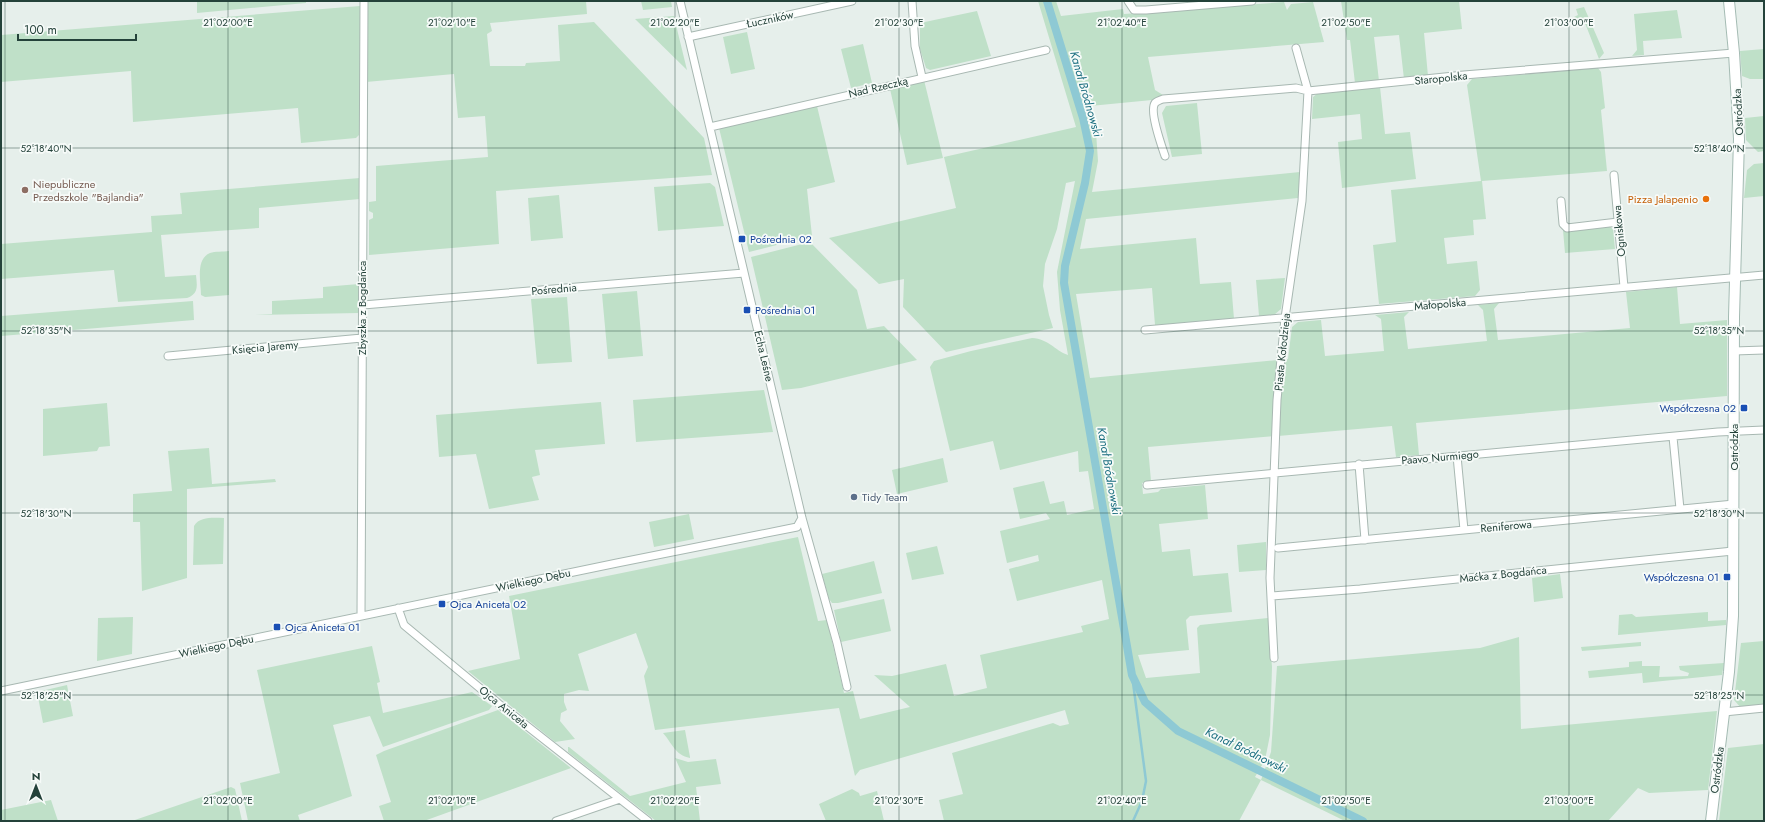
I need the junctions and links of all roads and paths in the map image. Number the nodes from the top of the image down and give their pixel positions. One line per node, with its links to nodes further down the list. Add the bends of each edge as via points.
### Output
1 (364, 1): 23 (street, Zbyszka z Bogdańca)
2 (680, 1): 8 (street, Echa Leśne)
3 (852, 1): 8 (street, Łuczników)
4 (912, 1): 12 (street, via 915,46)
5 (1128, 1): 6 (street, via 1134,10)
6 (1252, 1)
7 (1729, 1): 11 (street, Ostródzka)
8 (688, 37): 14 (street, Echa Leśne)
9 (1296, 48): 13 (street, Piasta Kołodzieja)
10 (1046, 50): 12 (street, Nad Rzeczką)
11 (1734, 53): 13 (street, Staropolska); 21 (street, Ostródzka, via 1739,139)
12 (922, 77): 14 (street, Nad Rzeczką)
13 (1308, 91): 15 (street, Staropolska, via 1296,88 1163,99 1156,102 1153,108); 24 (street, Piasta Kołodzieja, via 1302,201)
14 (710, 127): 19 (street, Echa Leśne)
15 (1165, 156)
16 (1614, 175): 18 (street, Ogniskowa)
17 (1561, 201): 18 (street, via 1563,224 1567,228)
18 (1618, 222): 22 (street, Ogniskowa)
19 (744, 273): 23 (street, Pośrednia); 39 (street, Echa Leśne)
20 (1764, 275): 21 (street, Małopolska)
21 (1736, 277): 22 (street, Małopolska); 28 (street, Ostródzka)
22 (1624, 287): 24 (street, Małopolska)
23 (363, 305): 26 (street, Zbyszka z Bogdańca)
24 (1285, 318): 25 (street, Małopolska); 35 (street, Piasta Kołodzieja, via 1277,400)
25 (1145, 330)
26 (362, 338): 29 (street, Księcia Jaremy); 46 (street, Zbyszka z Bogdańca)
27 (1764, 350): 28 (street)
28 (1734, 351): 31 (street, Ostródzka)
29 (168, 356)
30 (1764, 430): 31 (street, Paavo Nurmiego)
31 (1734, 431): 32 (street, Paavo Nurmiego); 37 (street, Ostródzka)
32 (1673, 436): 33 (street, Paavo Nurmiego); 38 (street)
33 (1457, 456): 34 (street, Paavo Nurmiego); 40 (street)
34 (1359, 464): 35 (street, Paavo Nurmiego); 41 (street)
35 (1274, 473): 36 (street, Paavo Nurmiego); 44 (street, Piasta Kołodzieja, via 1270,571)
36 (1147, 485)
37 (1734, 504): 38 (street, Reniferowa); 43 (street, Ostródzka)
38 (1680, 509): 40 (street, Reniferowa)
39 (802, 518): 45 (street, Wielkiego Dębu, via 797,528); 48 (street, Echa Leśne)
40 (1464, 530): 41 (street, Reniferowa)
41 (1365, 540): 42 (street, Reniferowa)
42 (1278, 548)
43 (1733, 551): 44 (street, Maćka z Bogdańca); 51 (street, Ostródzka, via 1732,641)
44 (1272, 596): 47 (street, Piasta Kołodzieja)
45 (398, 608): 46 (street, Wielkiego Dębu); 52 (street, Ojca Aniceta, via 404,625)
46 (361, 616): 49 (street, Wielkiego Dębu)
47 (1274, 658)
48 (847, 687)
49 (1, 691)
50 (1764, 708): 51 (street)
51 (1724, 712): 55 (street, Ostródzka)
52 (620, 799): 53 (street); 54 (street, Ojca Aniceta)
53 (556, 821)
54 (648, 821)
55 (1711, 821)

